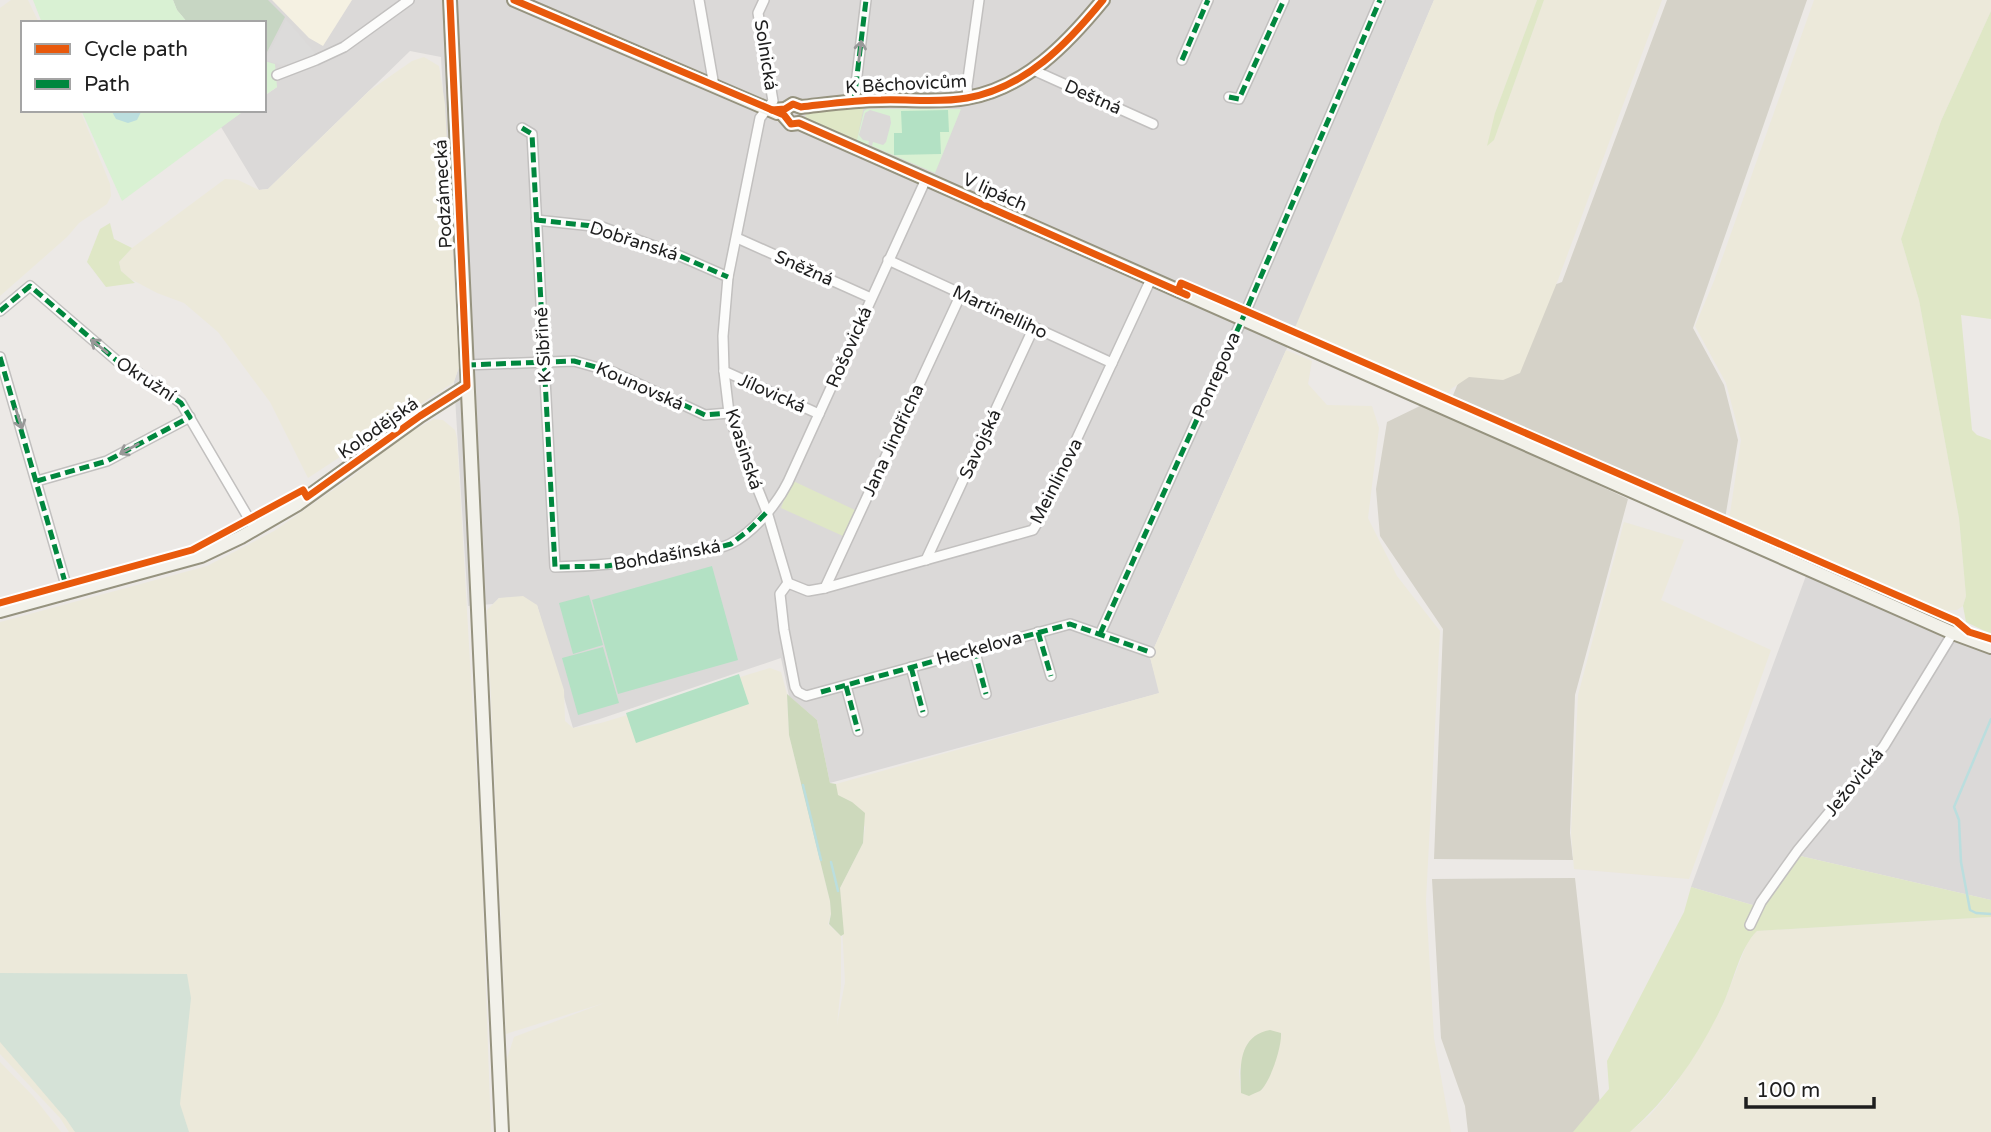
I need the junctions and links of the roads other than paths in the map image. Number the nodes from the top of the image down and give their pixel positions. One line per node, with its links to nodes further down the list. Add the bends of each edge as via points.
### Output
1 (408, 0): 14 (street, via 344,47)
2 (450, 0): 38 (street, Podzámecká)
3 (514, 0): 15 (street)
4 (699, 0): 15 (street)
5 (764, 0): 20 (street, Solnická, via 758,13)
6 (866, 0): 18 (street, one-way to 6)
7 (979, 0): 17 (street)
8 (1103, 0): 13 (street, K Běchovicům, via 1076,33)
9 (1208, 0): 12 (street)
10 (1284, 0): 16 (street, via 1239,99)
11 (1380, 0): 33 (street, Ponrepova)
12 (1182, 60)
13 (1033, 70): 17 (street, K Běchovicům); 22 (street, Deštná)
14 (276, 75)
15 (715, 86): 20 (street)
16 (1229, 97)
17 (968, 98): 18 (street, K Běchovicům)
18 (854, 101): 19 (street, K Běchovicům)
19 (802, 107): 20 (street, K Běchovicům, via 793,104); 21 (street, via 804,116)
20 (777, 111): 21 (street, V lipách, via 790,124); 26 (street, Kvasinská, via 760,118)
21 (799, 123): 24 (street, V lipách)
22 (1153, 124)
23 (522, 128): 25 (street, K Sibřině, via 532,134)
24 (926, 179): 27 (street, Rošovická); 29 (street, V lipách)
25 (536, 220): 28 (street, Dobřanská, via 621,233); 36 (street, K Sibřině)
26 (737, 238): 28 (street, Kvasinská); 31 (street, Sněžná)
27 (888, 260): 30 (street, Martinelliho); 31 (street, Rošovická)
28 (728, 277): 39 (street, Kvasinská)
29 (1151, 279): 33 (street, V lipách); 37 (street, Meinlinova)
30 (961, 294): 34 (street, Martinelliho); 50 (street, Jana Jindřicha)
31 (872, 298): 42 (street, Rošovická)
32 (0, 311): 43 (street, Okružní, one-way to 32, via 181,403 123,366 30,286)
33 (1241, 319): 54 (street, V lipách); 55 (street, Ponrepova)
34 (1034, 327): 37 (street, Martinelliho); 47 (street, Savojská)
35 (0, 357): 44 (street, one-way to 44)
36 (544, 360): 38 (street, Kounovská); 41 (street, Kounovská, via 590,364 705,415); 48 (street, K Sibřině)
37 (1112, 363): 47 (street, Meinlinova, via 1036,527)
38 (466, 365): 40 (street, Podzámecká)
39 (724, 371): 41 (street, Kvasinská); 42 (street, Jílovická)
40 (467, 386): 46 (street, Kolodějská); 67 (street, Podzámecká)
41 (729, 413): 45 (street, Kvasinská)
42 (819, 414): 45 (street, Rošovická, via 786,486)
43 (190, 417): 44 (street, one-way to 44, via 107,461); 46 (street, Okružní)
44 (37, 481): 51 (street)
45 (767, 512): 48 (street, Bohdašínská, via 730,544 619,564); 49 (street, Kvasinská)
46 (255, 529): 51 (street, Kolodějská, via 201,556)
47 (926, 560): 50 (street, Meinlinova)
48 (555, 567)
49 (788, 583): 50 (street, Meinlinova, via 808,592); 63 (street, Kvasinská, via 780,594 784,630 795,687)
50 (825, 588)
51 (68, 593): 52 (street, Kolodějská)
52 (0, 611)
53 (1038, 632): 55 (street, Heckelova, via 1070,624); 57 (street, Heckelova); 60 (street)
54 (1952, 633): 56 (street, V lipách); 66 (street, Ježovická, via 1884,746 1798,850)
55 (1100, 634): 58 (street, Heckelova)
56 (1991, 646)
57 (974, 649): 59 (street, Heckelova); 62 (street)
58 (1150, 652)
59 (911, 667): 61 (street, Heckelova); 64 (street)
60 (1051, 676)
61 (846, 686): 63 (street, Heckelova); 65 (street)
62 (986, 694)
63 (806, 696)
64 (923, 712)
65 (858, 731)
66 (1750, 925)
67 (502, 1132)

